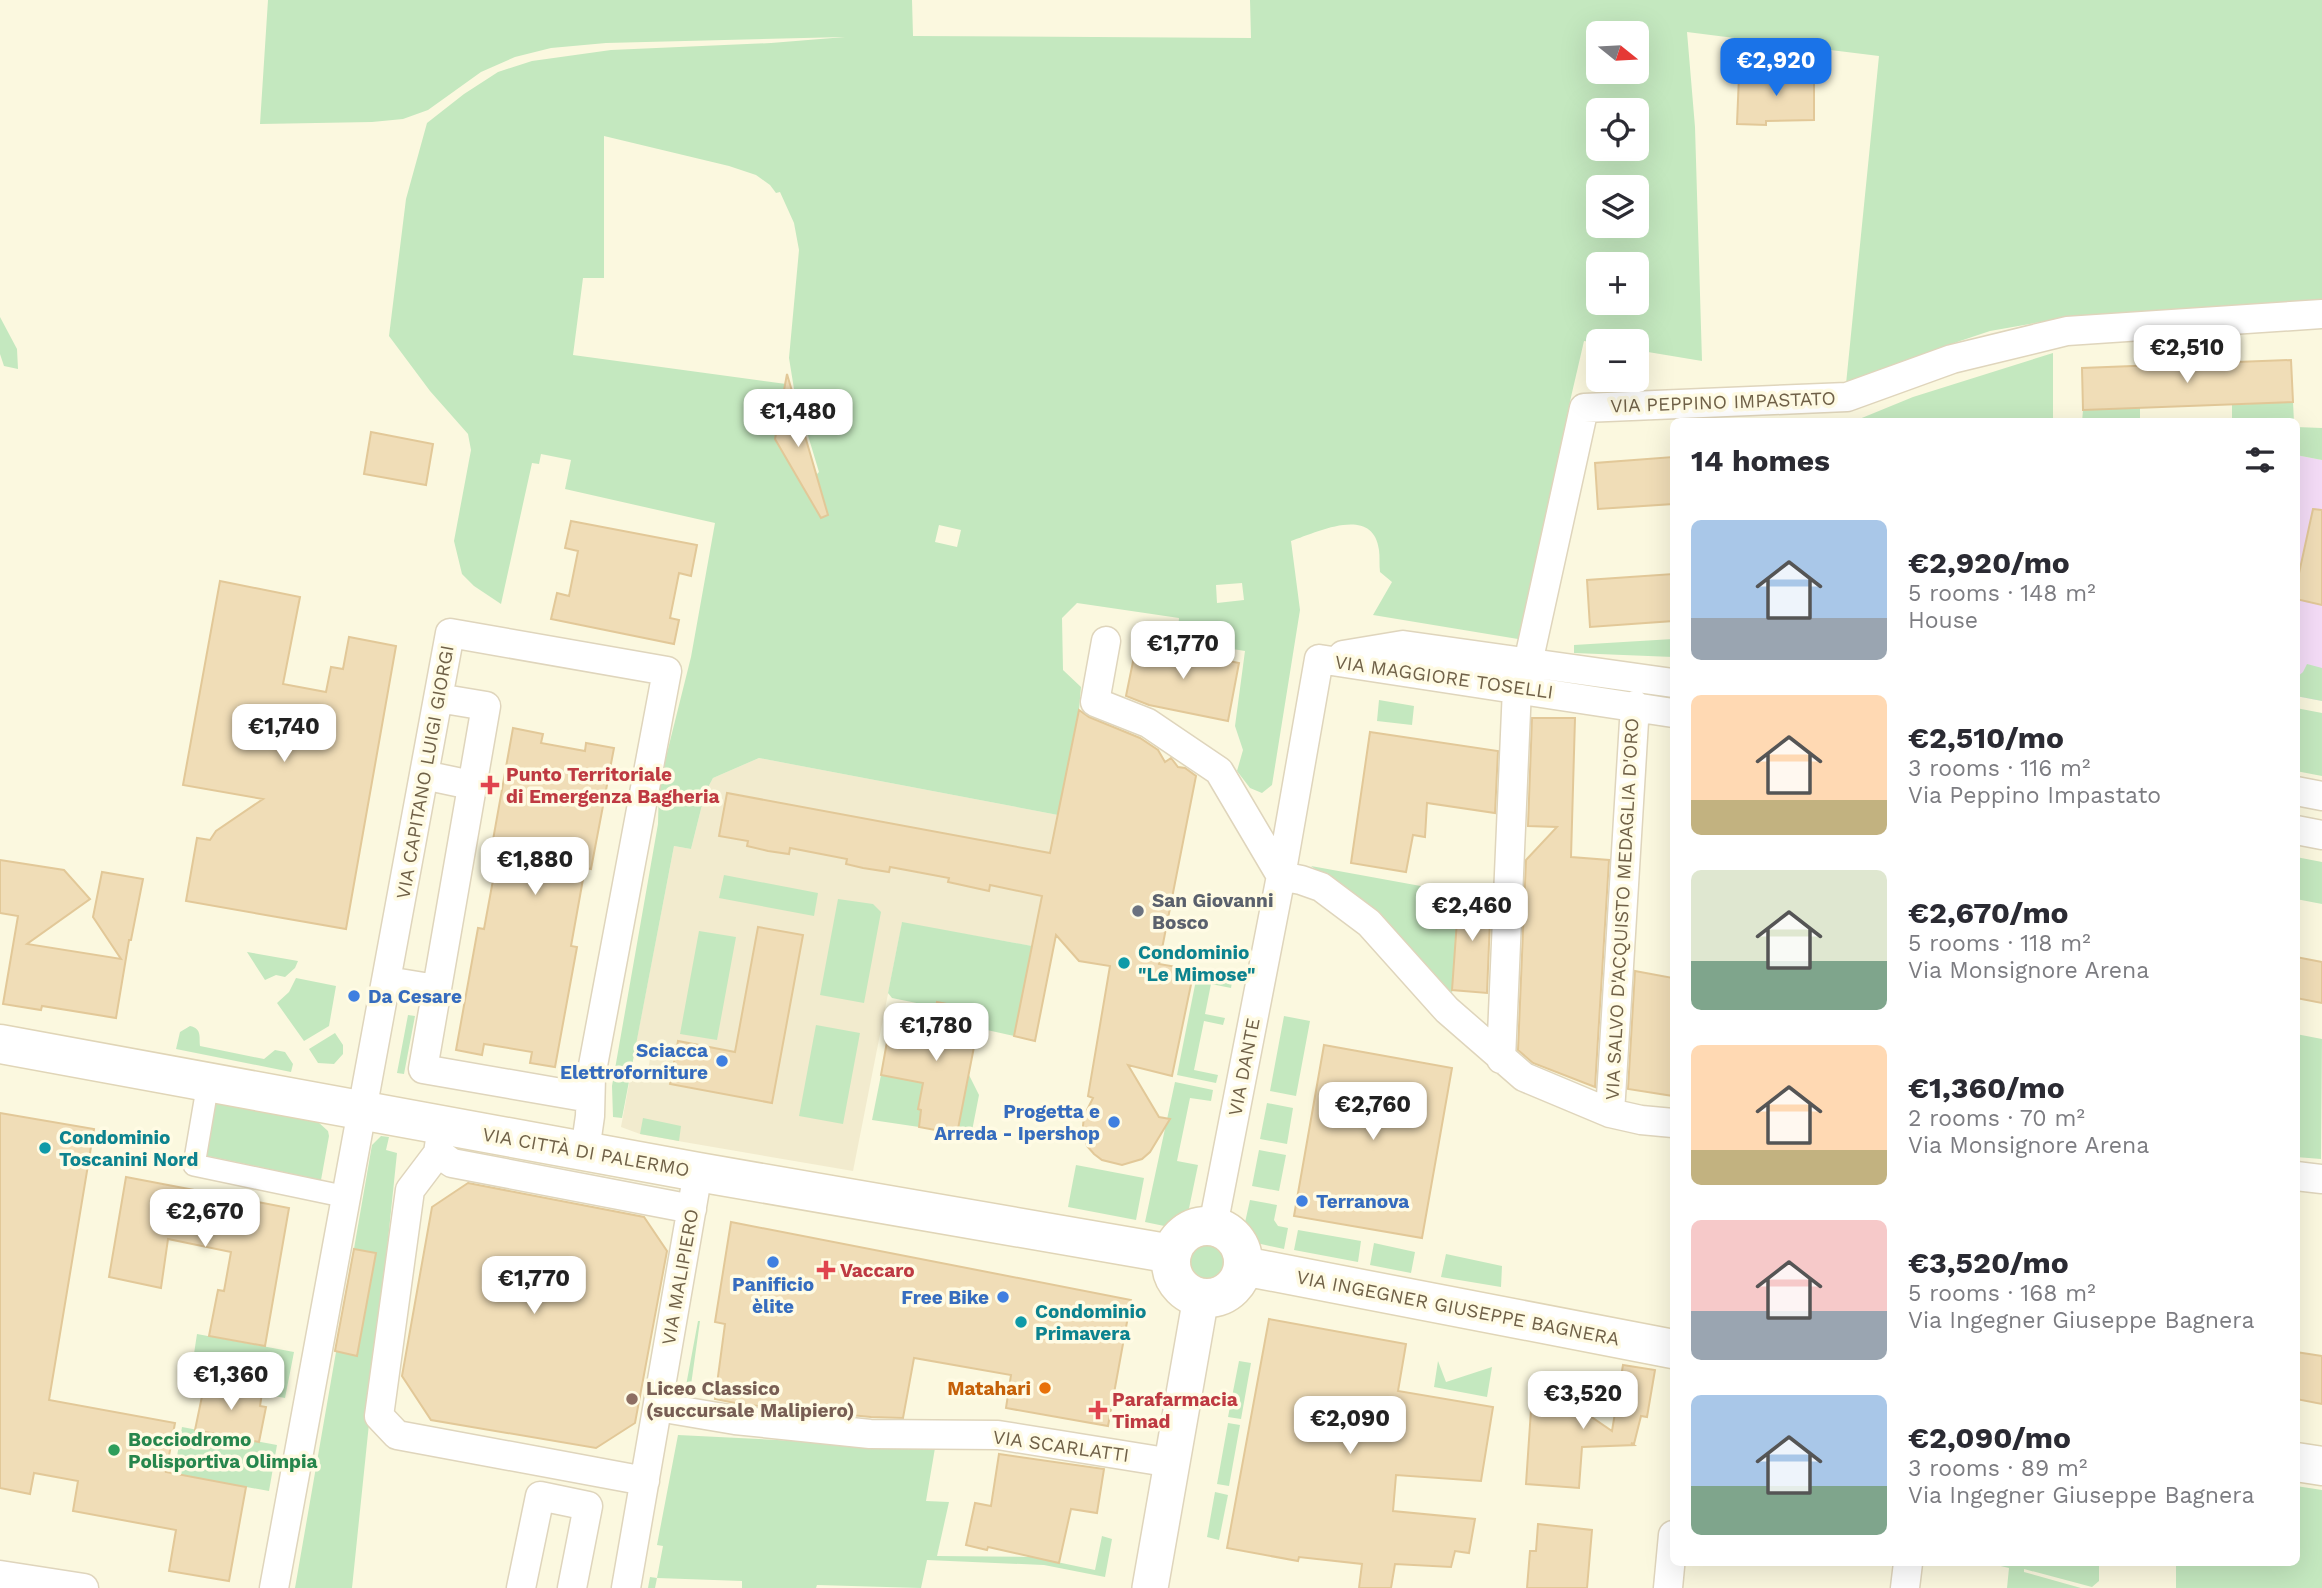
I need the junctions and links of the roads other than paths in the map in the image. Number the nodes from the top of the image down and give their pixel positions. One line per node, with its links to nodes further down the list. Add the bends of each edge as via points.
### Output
1 (2322, 314): 4 (street, VIA PEPPINO IMPASTATO, via 2067,331 1952,359 1847,397 1584,408)
2 (1106, 641): 16 (street, via 1096,702 1148,723 1219,771)
3 (1320, 659): 4 (street, VIA MAGGIORE TOSELLI, via 1403,645); 6 (street, VIA MAGGIORE TOSELLI); 16 (street, VIA DANTE)
4 (1528, 663): 5 (street, VIA MAGGIORE TOSELLI)
5 (1670, 683)
6 (1517, 688): 8 (street, VIA MAGGIORE TOSELLI); 20 (street)
7 (438, 698): 10 (street, VIA CAPITANO LUIGI GIORGI); 11 (street, via 486,706); 22 (street, VIA CAPITANO LUIGI GIORGI, via 450,633 667,671)
8 (1634, 705): 9 (street, VIA MAGGIORE TOSELLI); 24 (street, VIA SALVO D'ACQUISTO MEDAGLIA D'ORO)
9 (1670, 711)
10 (424, 775): 11 (street); 17 (street, VIA CAPITANO LUIGI GIORGI)
11 (471, 785): 18 (street)
12 (2300, 792): 13 (street)
13 (2322, 796)
14 (2300, 831): 15 (street)
15 (2322, 835)
16 (1281, 876): 20 (street, via 1321,887 1369,923 1447,1010); 33 (street, VIA DANTE)
17 (387, 981): 18 (street); 23 (street, VIA CAPITANO LUIGI GIORGI)
18 (436, 989): 22 (street, via 423,1069)
19 (0, 1044): 21 (main road, VIA CITTÀ DI PALERMO)
20 (1501, 1059): 24 (street, via 1524,1077)
21 (208, 1083): 23 (main road, VIA CITTÀ DI PALERMO); 31 (street, via 194,1165)
22 (590, 1098): 27 (street, VIA CAPITANO LUIGI GIORGI)
23 (363, 1112): 26 (main road, VIA CITTÀ DI PALERMO); 31 (street, VIA CAPITANO LUIGI GIORGI)
24 (1610, 1113): 25 (street)
25 (1670, 1123)
26 (440, 1139): 27 (main road, VIA CITTÀ DI PALERMO); 32 (street, via 452,1163); 42 (street, via 410,1190 379,1416 397,1435)
27 (585, 1151): 28 (main road, VIA CITTÀ DI PALERMO)
28 (698, 1172): 32 (street, VIA MALIPIERO); 34 (main road, VIA CITTÀ DI PALERMO)
29 (2300, 1176): 30 (street)
30 (2322, 1179)
31 (347, 1197): 48 (street, VIA CAPITANO LUIGI GIORGI)
32 (692, 1209): 38 (street, VIA MALIPIERO)
33 (1213, 1226): 34 (main road, via 1190,1230 1175,1244); 35 (main road, via 1235,1238)
34 (1172, 1254): 36 (main road, via 1177,1282)
35 (1243, 1266): 36 (main road, via 1228,1291); 37 (main road, VIA INGEGNER GIUSEPPE BAGNERA)
36 (1201, 1297): 39 (street)
37 (1670, 1348)
38 (658, 1407): 39 (street, VIA SCARLATTI, via 870,1434 999,1435); 42 (street, VIA MALIPIERO)
39 (1172, 1463): 52 (street)
40 (2300, 1463): 41 (main road)
41 (2322, 1466)
42 (645, 1481): 51 (street, VIA MALIPIERO)
43 (1670, 1566): 53 (street)
44 (1908, 1566): 54 (street)
45 (0, 1575): 46 (street)
46 (36, 1584): 47 (street)
47 (84, 1588)
48 (274, 1588)
49 (521, 1588): 50 (street, via 540,1496 588,1506)
50 (572, 1588)
51 (626, 1588)
52 (1150, 1588)
53 (1668, 1588)
54 (1905, 1588)

